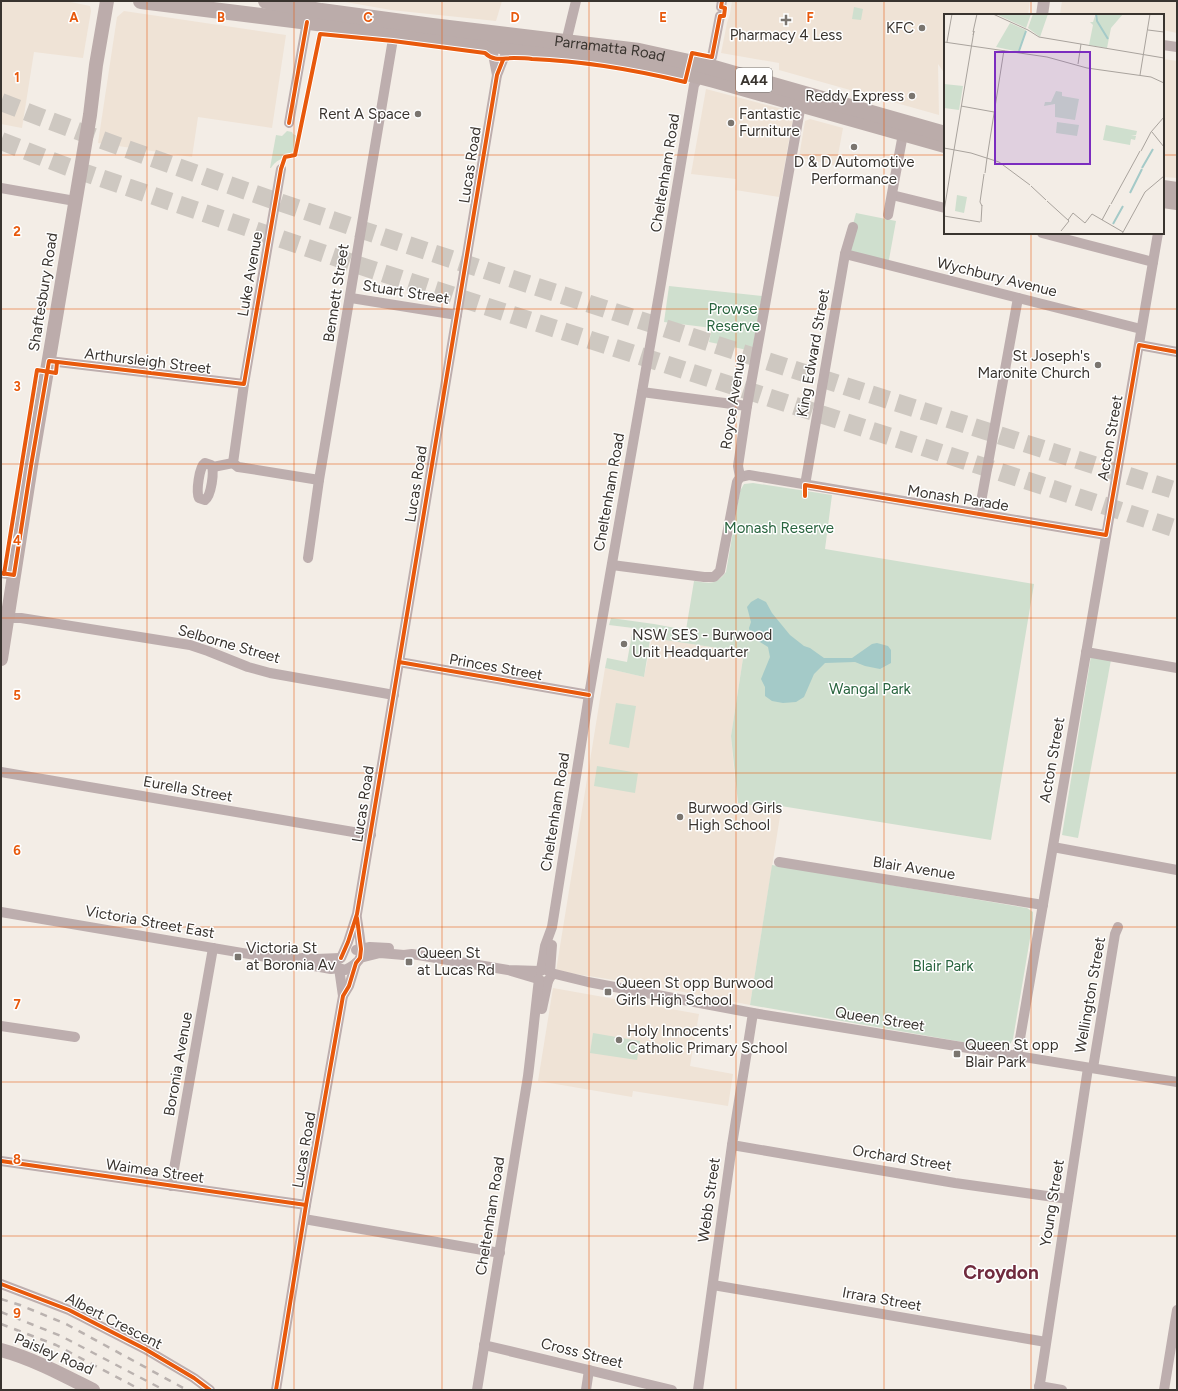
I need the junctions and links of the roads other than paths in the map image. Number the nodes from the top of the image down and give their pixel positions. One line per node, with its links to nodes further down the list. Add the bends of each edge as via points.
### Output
1 (107, 1): 28 (main road, Shaftesbury Road)
2 (141, 1): 6 (highway, Parramatta Road / A44)
3 (266, 1): 9 (highway, Parramatta Road / A44)
4 (576, 1): 11 (street)
5 (1044, 1): 8 (street)
6 (229, 6): 9 (highway, Parramatta Road / A44)
7 (721, 8): 16 (street, Cheltenham Road, via 712,57)
8 (1042, 14)
9 (308, 16): 10 (highway, Parramatta Road / A44); 11 (highway, Parramatta Road / A44, via 432,26); 19 (street)
10 (394, 33): 12 (highway, Parramatta Road / A44); 36 (street, Bennett Street)
11 (566, 42): 16 (highway, Parramatta Road / A44, via 638,52)
12 (488, 45): 15 (highway, Parramatta Road / A44); 17 (street, Lucas Road, via 494,54)
13 (1164, 45): 14 (street)
14 (1177, 47)
15 (510, 48): 16 (highway, Parramatta Road / A44); 17 (street, Lucas Road)
16 (704, 71): 18 (highway, Parramatta Road / A44); 21 (highway, Parramatta Road / A44); 44 (street, Cheltenham Road, via 694,85)
17 (497, 75): 38 (street, Lucas Road)
18 (801, 104): 20 (highway, Parramatta Road / A44); 45 (street, Royce Avenue)
19 (289, 122)
20 (903, 134): 22 (highway, Parramatta Road / A44); 26 (street)
21 (944, 134)
22 (944, 145)
23 (281, 169): 43 (street, Luke Avenue)
24 (1, 188): 28 (street)
25 (1177, 190): 27 (highway)
26 (892, 195): 29 (street); 30 (street)
27 (1166, 199)
28 (75, 201): 42 (main road, Shaftesbury Road)
29 (944, 208)
30 (888, 215)
31 (853, 227): 34 (street, King Edward Street)
32 (1046, 234): 35 (street)
33 (1158, 234): 35 (street, Acton Street)
34 (846, 254): 37 (street, Wychbury Avenue); 50 (street, King Edward Street)
35 (1153, 262): 39 (street, Acton Street)
36 (351, 298): 38 (street, Stuart Street); 49 (street, Bennett Street)
37 (1018, 298): 39 (street, Wychbury Avenue); 51 (street)
38 (457, 315): 59 (street, Lucas Road)
39 (1141, 329): 40 (street, Acton Street)
40 (1139, 345): 41 (street); 52 (street, Acton Street)
41 (1177, 352)
42 (48, 361): 43 (street, Arthursleigh Street); 55 (main road, Shaftesbury Road, via 30,471)
43 (244, 384): 46 (street, Luke Avenue)
44 (642, 392): 45 (street); 54 (street, Cheltenham Road)
45 (747, 406): 48 (street, Royce Avenue, via 738,466)
46 (234, 463): 47 (street); 49 (street, via 238,467)
47 (213, 467)
48 (740, 477): 50 (street, Monash Parade, via 749,475); 54 (street, Royce Avenue, via 736,482 722,566 714,577 704,578)
49 (319, 480): 53 (street, Bennett Street)
50 (805, 485): 51 (street, Monash Parade)
51 (979, 513): 52 (street, Monash Parade)
52 (1106, 534): 57 (street, Acton Street)
53 (308, 558)
54 (612, 565): 62 (street, Cheltenham Road)
55 (8, 574): 56 (main road, Shaftesbury Road)
56 (7, 618): 58 (main road, Shaftesbury Road); 61 (street, Selborne Street, via 21,618 190,645 248,668)
57 (1086, 652): 60 (street); 65 (street, Acton Street)
58 (1, 659)
59 (399, 662): 61 (street, Lucas Road); 62 (street, Princes Street)
60 (1177, 668)
61 (394, 695): 64 (street, Lucas Road)
62 (589, 695): 75 (street, Cheltenham Road)
63 (1, 772): 64 (street, Eurella Street)
64 (371, 834): 70 (street, Lucas Road)
65 (1053, 847): 67 (street); 68 (street, Acton Street)
66 (779, 862): 68 (street, Blair Avenue)
67 (1177, 870)
68 (1043, 905): 80 (street, Acton Street)
69 (1, 912): 72 (street, Victoria Street East)
70 (357, 914): 73 (street, Lucas Road); 74 (street, Lucas Road)
71 (1118, 927): 81 (street, Wellington Street)
72 (213, 948): 74 (street, Victoria Street East, via 266,957 332,959); 85 (street, Boronia Avenue)
73 (358, 955): 74 (street, Victoria Street East, via 345,970); 75 (street, Queen Street, via 412,954); 76 (street, Lucas Road, via 349,986)
74 (340, 963): 76 (street, Lucas Road)
75 (544, 976): 77 (street, Queen Street, via 580,980); 89 (street, Cheltenham Road, via 533,1027 527,1084)
76 (343, 996): 87 (street, Lucas Road)
77 (753, 1014): 80 (street, Queen Street); 83 (street, Webb Street)
78 (1, 1026): 79 (street)
79 (75, 1036)
80 (1017, 1056): 81 (street, Queen Street)
81 (1091, 1068): 82 (street, Queen Street); 86 (street, Young Street)
82 (1177, 1082)
83 (732, 1146): 86 (street, Orchard Street); 91 (street, Webb Street)
84 (1, 1160): 85 (street, Waimea Street)
85 (171, 1186): 87 (street, Waimea Street)
86 (1068, 1199): 93 (street, Young Street)
87 (306, 1205): 88 (street, Lucas Road)
88 (304, 1219): 89 (street); 100 (street, Lucas Road)
89 (500, 1253): 94 (street, Cheltenham Road)
90 (1, 1284): 99 (street, Albert Crescent, via 68,1310 145,1349)
91 (713, 1285): 93 (street, Irrara Street); 104 (street, Webb Street)
92 (1177, 1310): 106 (street)
93 (1046, 1342): 97 (street, Young Street)
94 (484, 1345): 96 (street, Cross Street); 101 (street, Cheltenham Road)
95 (1, 1350): 98 (main road, Paisley Road, via 47,1367)
96 (589, 1370): 102 (street); 103 (street, Cross Street)
97 (1039, 1388): 105 (street)
98 (93, 1390)
99 (210, 1390)
100 (276, 1390)
101 (477, 1390)
102 (586, 1390)
103 (672, 1390)
104 (698, 1390)
105 (1062, 1390)
106 (1164, 1390)

